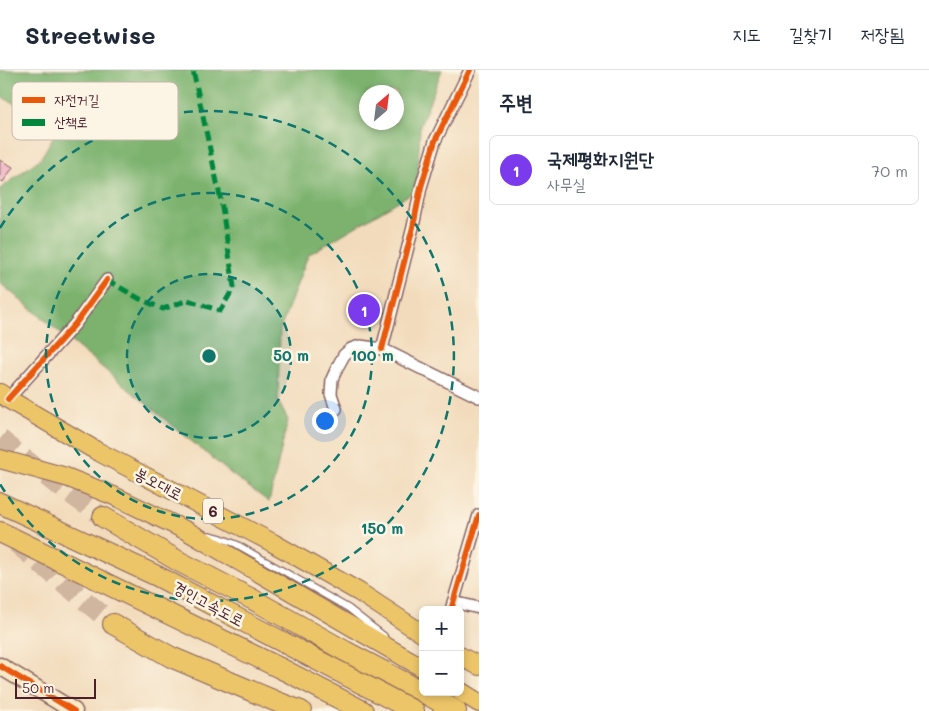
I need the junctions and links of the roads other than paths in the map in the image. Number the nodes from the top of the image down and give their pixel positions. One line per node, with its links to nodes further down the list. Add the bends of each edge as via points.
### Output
1 (470, 70): 3 (street, via 434,141)
2 (107, 280): 4 (street, via 75,324)
3 (382, 349): 5 (street); 6 (street, via 360,346 344,355 332,380 331,394)
4 (4, 396): 17 (main road, 봉오대로 / 6, via 96,450 273,542)
5 (479, 397)
6 (336, 409)
7 (0, 459): 11 (main road, 봉오대로 / 6, via 66,477)
8 (0, 503): 32 (highway, 경인고속도로, via 157,576)
9 (479, 515): 13 (street)
10 (103, 517): 25 (highway, via 180,562)
11 (187, 531): 18 (lane, via 236,544 348,608); 23 (main road, 봉오대로 / 6)
12 (0, 532): 31 (highway, 경인고속도로)
13 (452, 606)
14 (464, 607): 15 (street)
15 (479, 608)
16 (113, 624): 30 (highway, via 171,657)
17 (419, 631)
18 (385, 638)
19 (393, 644): 21 (lane)
20 (464, 658): 24 (main road)
21 (419, 665)
22 (0, 666): 29 (street)
23 (419, 666)
24 (479, 666)
25 (419, 690)
26 (464, 694): 28 (main road)
27 (430, 696): 33 (highway)
28 (479, 703)
29 (74, 711)
30 (301, 711)
31 (363, 711)
32 (414, 711)
33 (456, 711)

